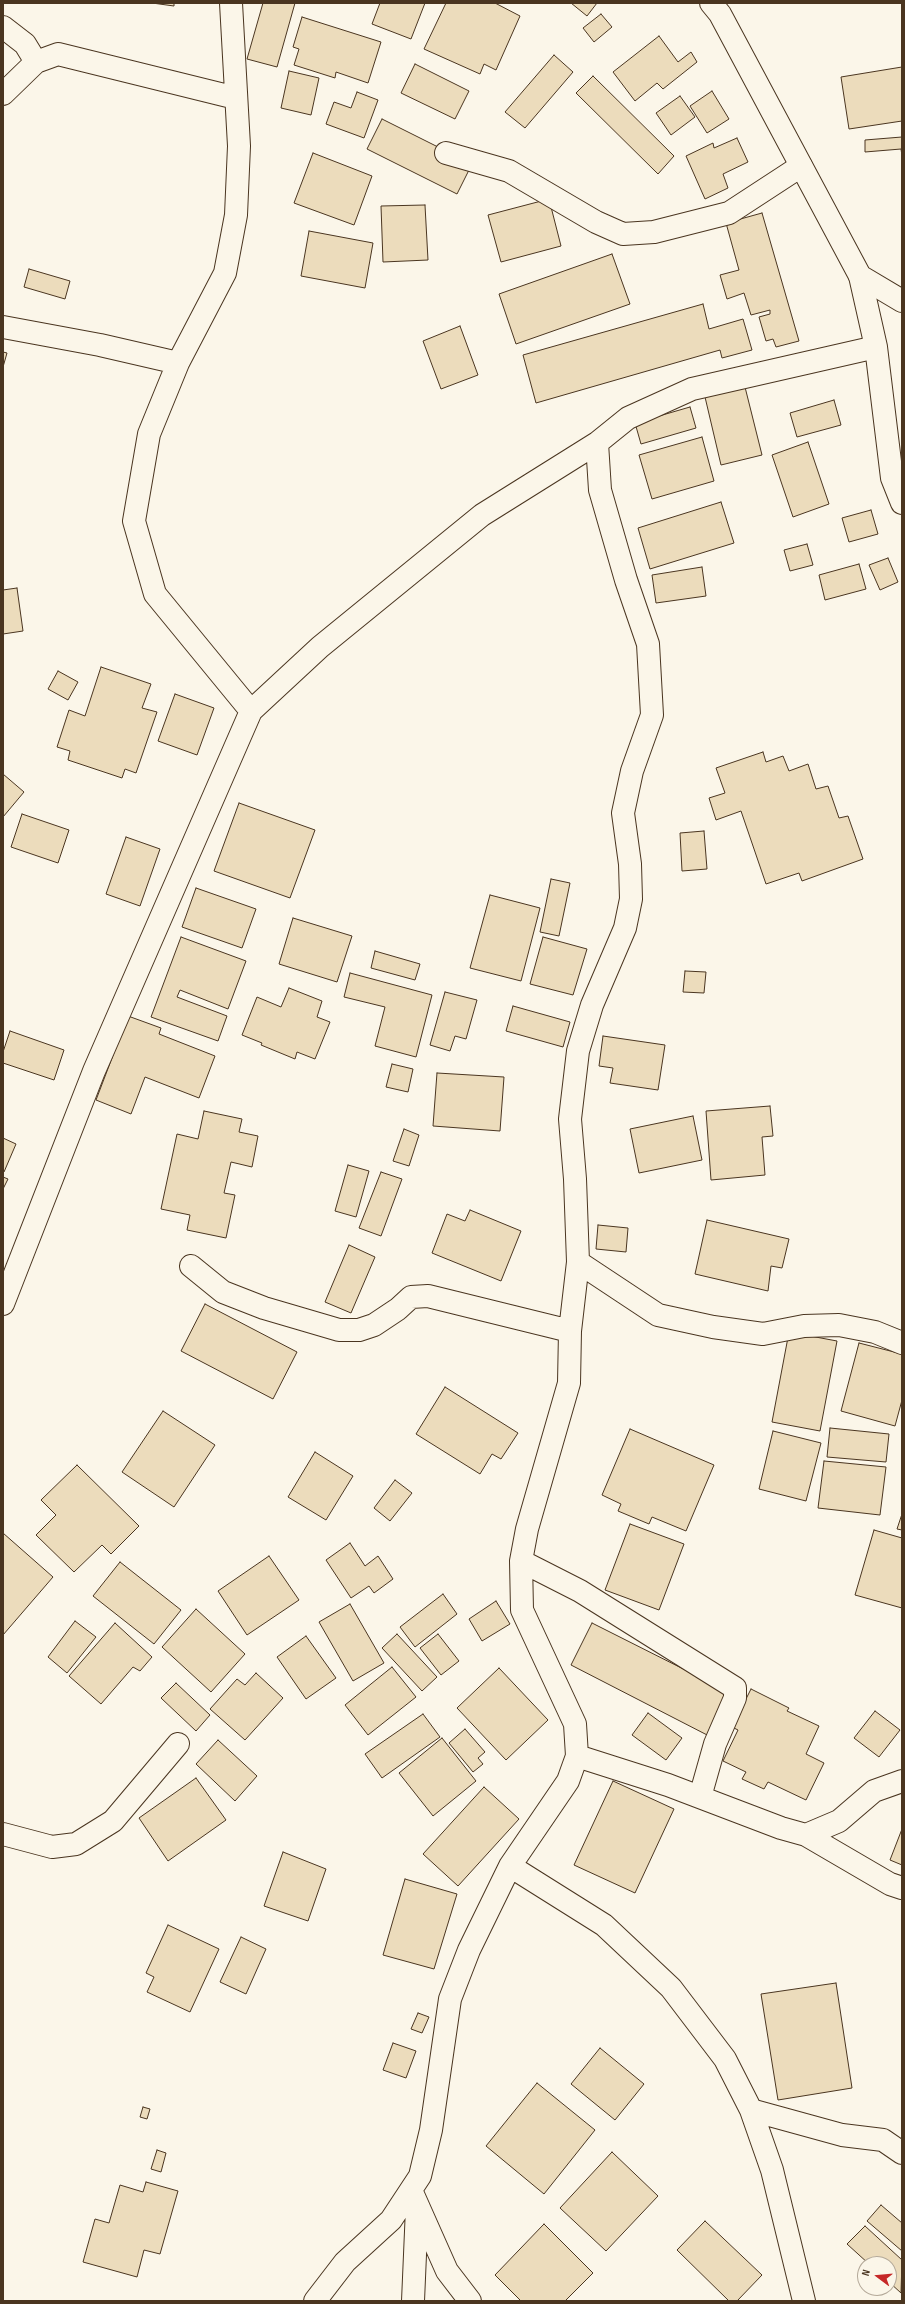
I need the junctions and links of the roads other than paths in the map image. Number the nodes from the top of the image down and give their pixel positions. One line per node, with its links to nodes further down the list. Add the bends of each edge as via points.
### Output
1 (231, 3): 6 (street)
2 (711, 3): 8 (street, via 720,14)
3 (3, 27): 4 (street, via 25,44)
4 (36, 62): 5 (street); 6 (street, via 58,54)
5 (3, 94)
6 (236, 98): 13 (street, via 239,146 236,215 225,273)
7 (446, 153): 8 (street, via 509,170 596,222 623,234 654,232 729,213)
8 (801, 166): 9 (street)
9 (860, 276): 10 (street); 12 (street)
10 (902, 301)
11 (3, 328): 13 (street, via 100,345)
12 (876, 347): 14 (street, via 692,388 628,418); 15 (street, via 892,478)
13 (178, 363): 16 (street, via 149,434 134,521 154,594)
14 (596, 444): 16 (street, via 482,515 320,647); 17 (street, via 600,490 648,644 652,715 632,771 623,813 630,864 631,899 625,928 592,1005 578,1051 570,1119)
15 (902, 503)
16 (251, 711): 19 (street, via 94,1071)
17 (578, 1262): 20 (street); 21 (street, via 658,1315 713,1327 763,1334 804,1326 839,1325 875,1332)
18 (191, 1266): 20 (street, via 223,1292 264,1308 339,1330 359,1330 398,1309 410,1297 428,1296)
19 (3, 1304)
20 (570, 1331): 22 (street, via 569,1383 527,1529)
21 (902, 1343)
22 (521, 1561): 24 (street, via 522,1610 575,1724); 26 (street, via 580,1591 736,1688 735,1698 715,1744)
23 (178, 1744): 27 (street, via 113,1821 76,1844 52,1847)
24 (577, 1756): 26 (street); 29 (street, via 568,1781)
25 (902, 1781): 28 (street, via 874,1791 839,1821)
26 (700, 1797): 28 (street)
27 (3, 1834)
28 (806, 1835): 30 (street, via 890,1884)
29 (510, 1866): 31 (street, via 604,1925 671,1988 724,2059); 33 (street, via 469,1950 450,1999 431,2130)
30 (902, 1888)
31 (751, 2110): 32 (street, via 842,2135 883,2140); 37 (street, via 772,2170)
32 (902, 2153)
33 (414, 2197): 34 (street, via 345,2262); 35 (street); 36 (street, via 447,2271)
34 (316, 2301)
35 (412, 2301)
36 (470, 2301)
37 (804, 2301)

